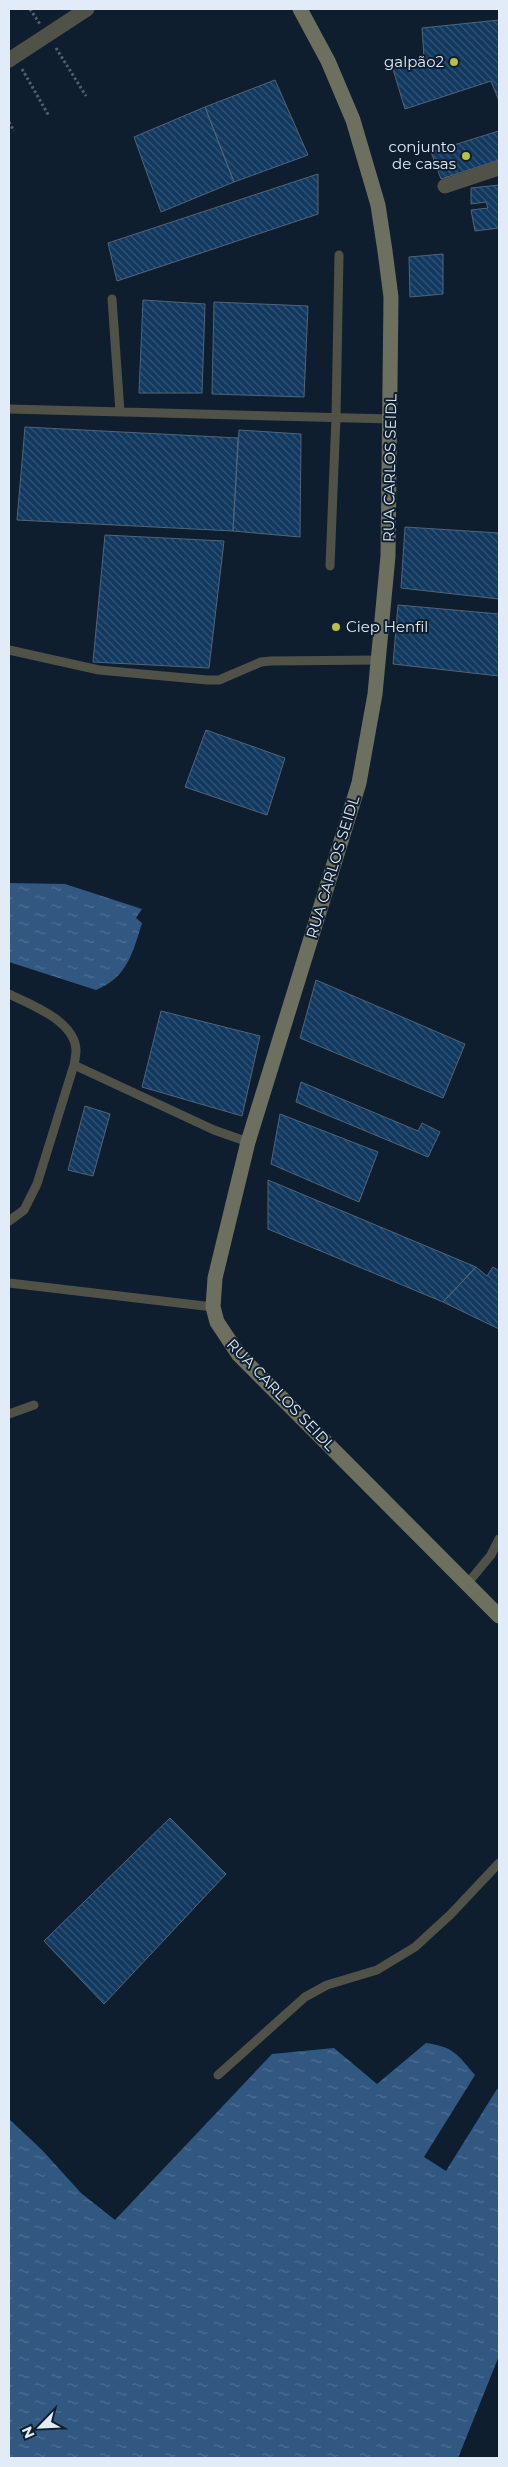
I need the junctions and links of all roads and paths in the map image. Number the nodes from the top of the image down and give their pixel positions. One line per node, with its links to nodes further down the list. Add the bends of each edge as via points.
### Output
1 (30, 9): 4 (path)
2 (87, 9): 4 (street)
3 (300, 9): 17 (street, RUA CARLOS SEIDL, via 328,61 353,120 378,205 391,297)
4 (47, 35): 5 (street); 6 (path)
5 (12, 58): 7 (path)
6 (86, 96)
7 (49, 116)
8 (9, 122): 9 (path)
9 (14, 131)
10 (499, 168): 11 (street)
11 (445, 186)
12 (339, 254): 16 (lane)
13 (112, 298): 15 (lane)
14 (9, 409): 15 (lane)
15 (120, 412): 16 (lane)
16 (336, 417): 17 (lane); 18 (lane)
17 (391, 418): 20 (street, RUA CARLOS SEIDL, via 388,556)
18 (330, 566)
19 (9, 650): 20 (lane, via 99,670 213,680 261,662)
20 (378, 660): 23 (street, RUA CARLOS SEIDL, via 359,783)
21 (9, 994): 22 (lane, via 36,1006 66,1028 75,1043)
22 (74, 1065): 23 (lane, via 214,1130); 24 (lane, via 37,1184 24,1210)
23 (248, 1142): 26 (street, RUA CARLOS SEIDL, via 215,1278)
24 (9, 1221)
25 (9, 1283): 26 (lane)
26 (213, 1307): 30 (street, RUA CARLOS SEIDL, via 216,1322 239,1355)
27 (34, 1405): 28 (lane)
28 (9, 1414)
29 (499, 1539): 30 (lane, via 491,1555)
30 (467, 1584): 31 (street, RUA CARLOS SEIDL)
31 (499, 1616)
32 (499, 1862): 33 (lane, via 415,1947 377,1970 327,1985 305,1997)
33 (218, 2075)

